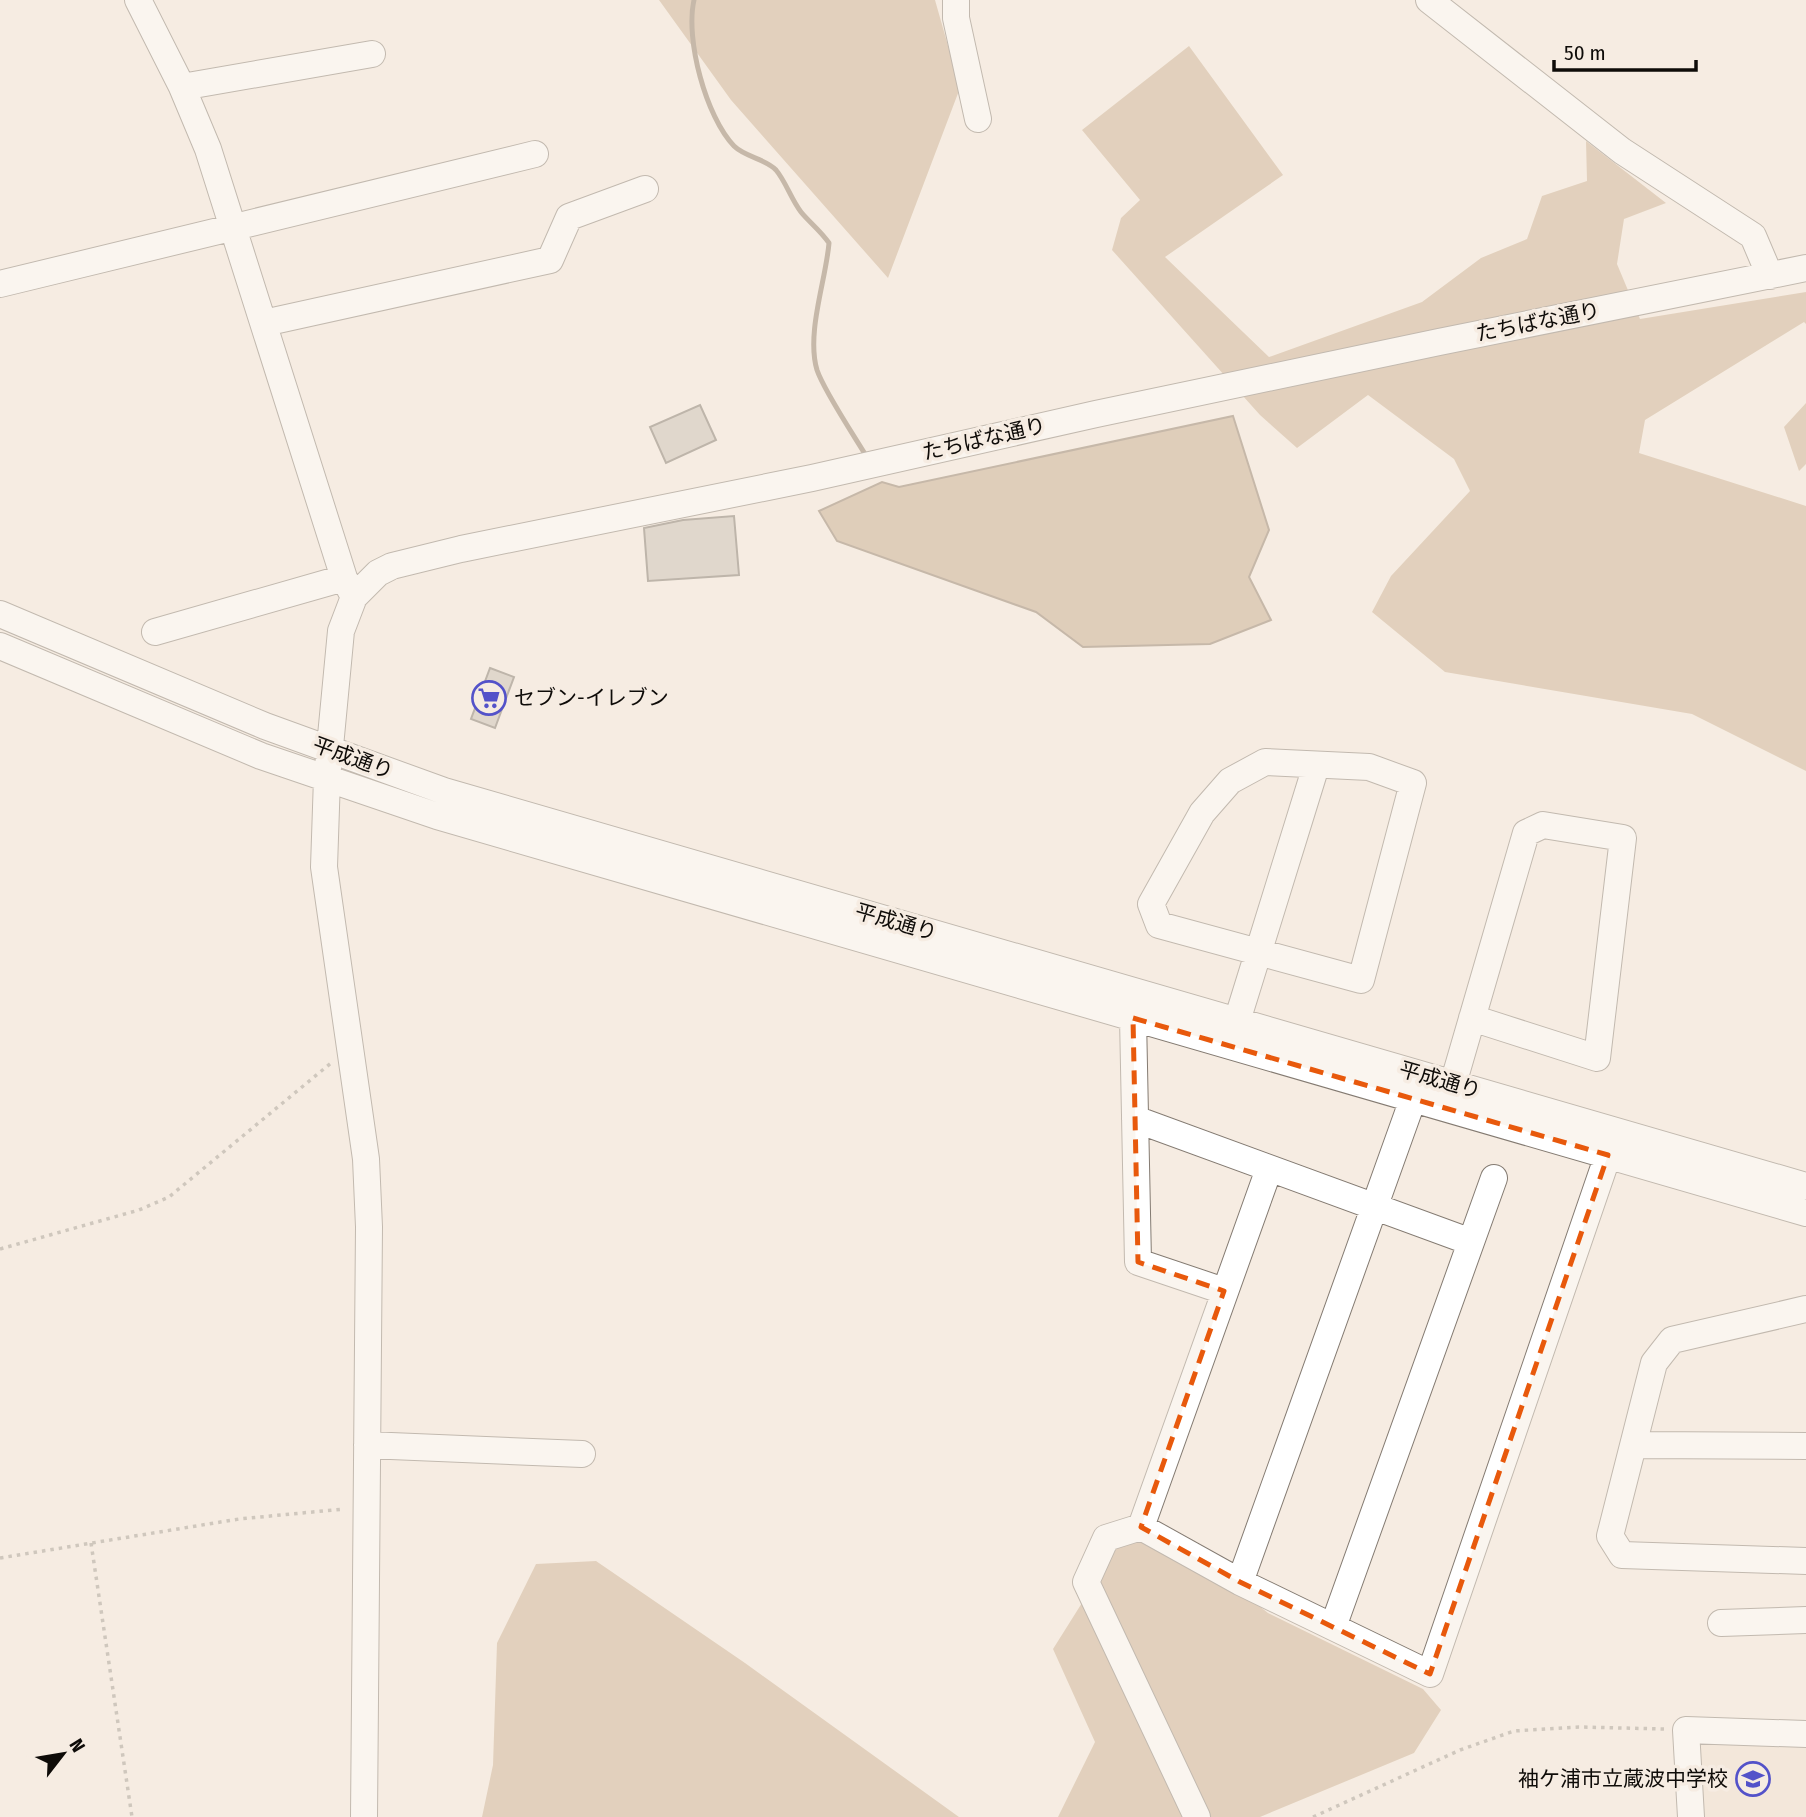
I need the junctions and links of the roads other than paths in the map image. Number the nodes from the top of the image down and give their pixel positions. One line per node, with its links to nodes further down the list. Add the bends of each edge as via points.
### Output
1 (138, 0): 5 (street)
2 (956, 0): 6 (street)
3 (1429, 0): 11 (street, via 1622,151 1753,236)
4 (372, 54): 5 (street)
5 (182, 87): 9 (street)
6 (978, 119)
7 (535, 154): 9 (street)
8 (645, 189): 13 (street, via 569,217 550,260)
9 (233, 228): 12 (street); 13 (street)
10 (1806, 268): 11 (street, たちばな通り)
11 (1770, 275): 14 (street, たちばな通り, via 461,549 392,566 366,583)
12 (0, 284)
13 (264, 323): 14 (street)
14 (349, 587): 16 (street); 18 (street, たちばな通り)
15 (0, 614): 18 (street, 平成通り)
16 (155, 632)
17 (0, 646): 20 (street, 平成通り, via 261,756)
18 (330, 749): 20 (street, たちばな通り); 24 (street, 平成通り, via 444,790)
19 (1317, 766): 21 (street); 21 (street, via 1265,762 1230,781 1202,813 1151,904 1159,925); 21 (street, via 1369,766 1413,783 1362,980)
20 (327, 778): 22 (street, 平成通り, via 437,816); 38 (street, たちばな通り, via 324,867 366,1160)
21 (1259, 951): 24 (street)
22 (1133, 1018): 26 (street, 平成通り); 27 (street)
23 (1472, 1018): 23 (street, via 1526,833 1543,825 1623,838 1597,1058); 25 (street)
24 (1237, 1021): 25 (street, 平成通り)
25 (1453, 1084): 31 (street, 平成通り)
26 (1413, 1099): 28 (street, 平成通り); 32 (street)
27 (1135, 1119): 29 (street); 35 (street, via 1138,1262)
28 (1608, 1156): 33 (street, 平成通り); 46 (street, via 1430,1674)
29 (1269, 1169): 32 (street); 35 (street)
30 (1494, 1178): 34 (street)
31 (1806, 1186)
32 (1374, 1208): 34 (street); 43 (street)
33 (1806, 1213)
34 (1471, 1242): 46 (street)
35 (1224, 1291): 41 (street)
36 (1806, 1310): 37 (street, via 1672,1340 1654,1363)
37 (1633, 1445): 39 (street); 42 (street, via 1610,1536 1622,1555)
38 (367, 1446): 40 (street); 48 (street, たちばな通り)
39 (1806, 1446)
40 (582, 1454)
41 (1141, 1527): 43 (street); 49 (street, via 1106,1538 1086,1582)
42 (1806, 1561)
43 (1240, 1582): 46 (street)
44 (1806, 1620): 45 (street)
45 (1721, 1623)
46 (1333, 1627)
47 (1806, 1734): 50 (street, via 1686,1730)
48 (364, 1817)
49 (1197, 1817)
50 (1691, 1817)

